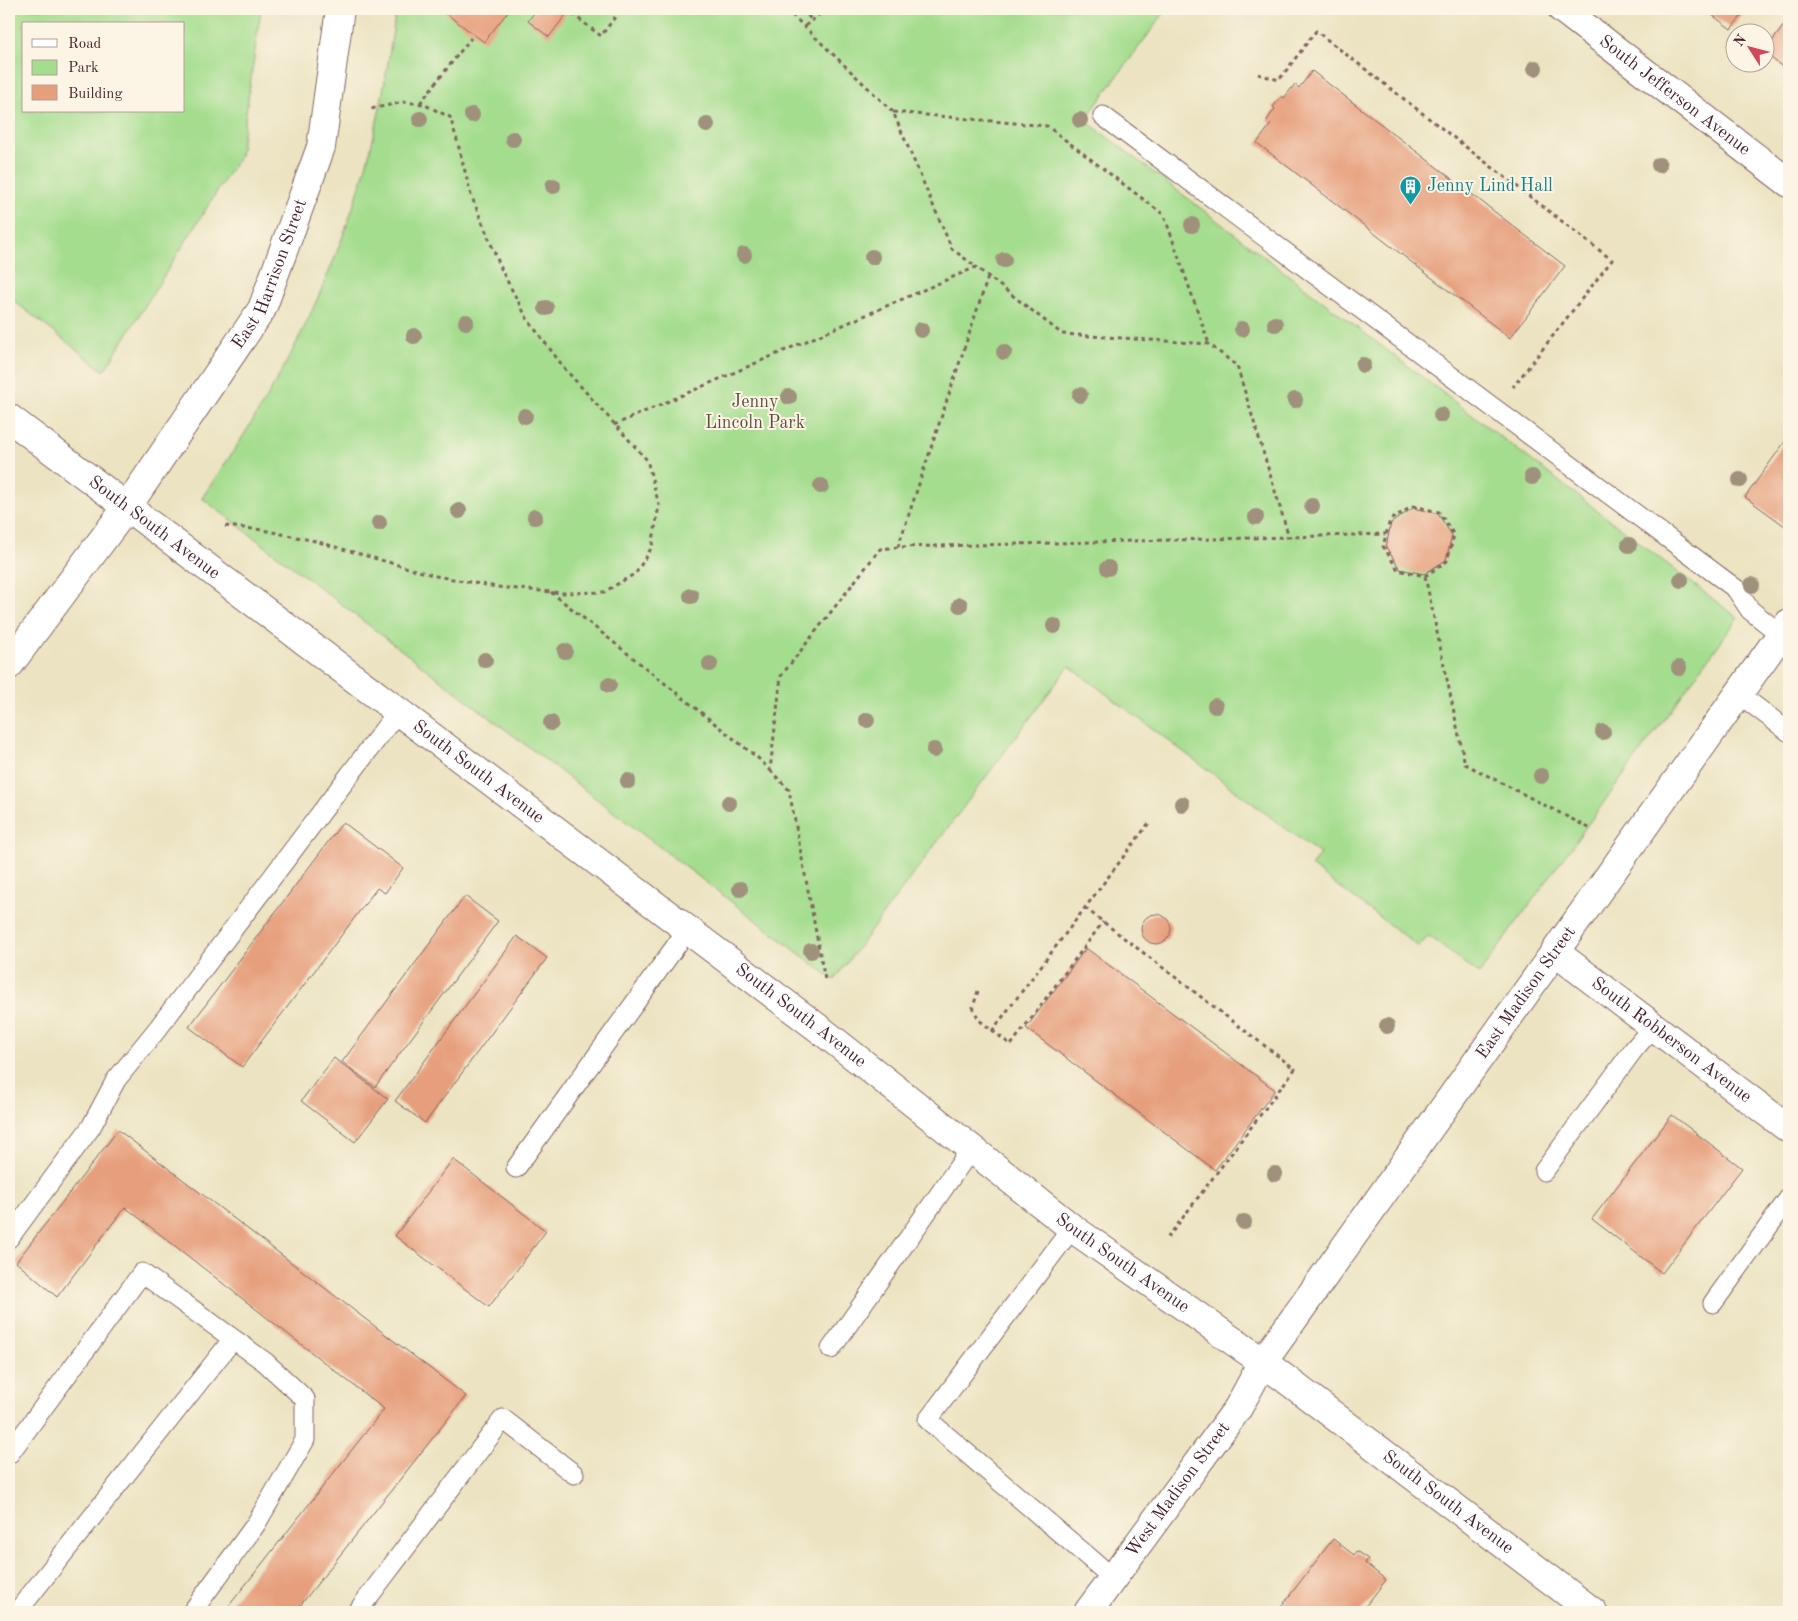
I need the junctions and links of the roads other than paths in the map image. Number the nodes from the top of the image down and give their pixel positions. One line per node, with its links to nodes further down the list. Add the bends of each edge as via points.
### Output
1 (340, 9): 6 (street, East Harrison Street, via 322,147 262,309)
2 (1562, 9): 4 (street, South Jefferson Avenue)
3 (1102, 116): 7 (lane, via 1736,589 1750,610)
4 (1789, 183)
5 (9, 418): 6 (street, South South Avenue)
6 (127, 507): 8 (street, East Harrison Street); 10 (street, South South Avenue)
7 (1787, 633): 9 (street, East Madison Street)
8 (9, 666)
9 (1739, 694): 11 (lane); 13 (street, East Madison Street)
10 (398, 711): 12 (street, South South Avenue); 21 (lane, via 116,1080 90,1127)
11 (1789, 732)
12 (688, 930): 16 (street, South South Avenue); 17 (lane)
13 (1555, 952): 14 (street, South Robberson Avenue); 25 (street, East Madison Street)
14 (1654, 1026): 15 (street, South Robberson Avenue); 18 (lane)
15 (1789, 1129)
16 (971, 1149): 20 (street, South South Avenue); 24 (lane)
17 (516, 1168)
18 (1544, 1171)
19 (1789, 1198): 22 (lane)
20 (1072, 1228): 25 (street, South South Avenue); 28 (lane, via 928,1420)
21 (9, 1238)
22 (1713, 1302)
23 (233, 1339): 26 (lane, via 142,1273); 29 (lane); 30 (lane, via 265,1362 305,1399 305,1440 256,1524)
24 (831, 1350)
25 (1263, 1362): 28 (street, West Madison Street, via 1238,1408); 33 (street, South South Avenue)
26 (9, 1454)
27 (574, 1474): 31 (lane, via 503,1419)
28 (1113, 1578): 32 (street, West Madison Street)
29 (17, 1612)
30 (192, 1612)
31 (357, 1612)
32 (1088, 1612)
33 (1593, 1612)

